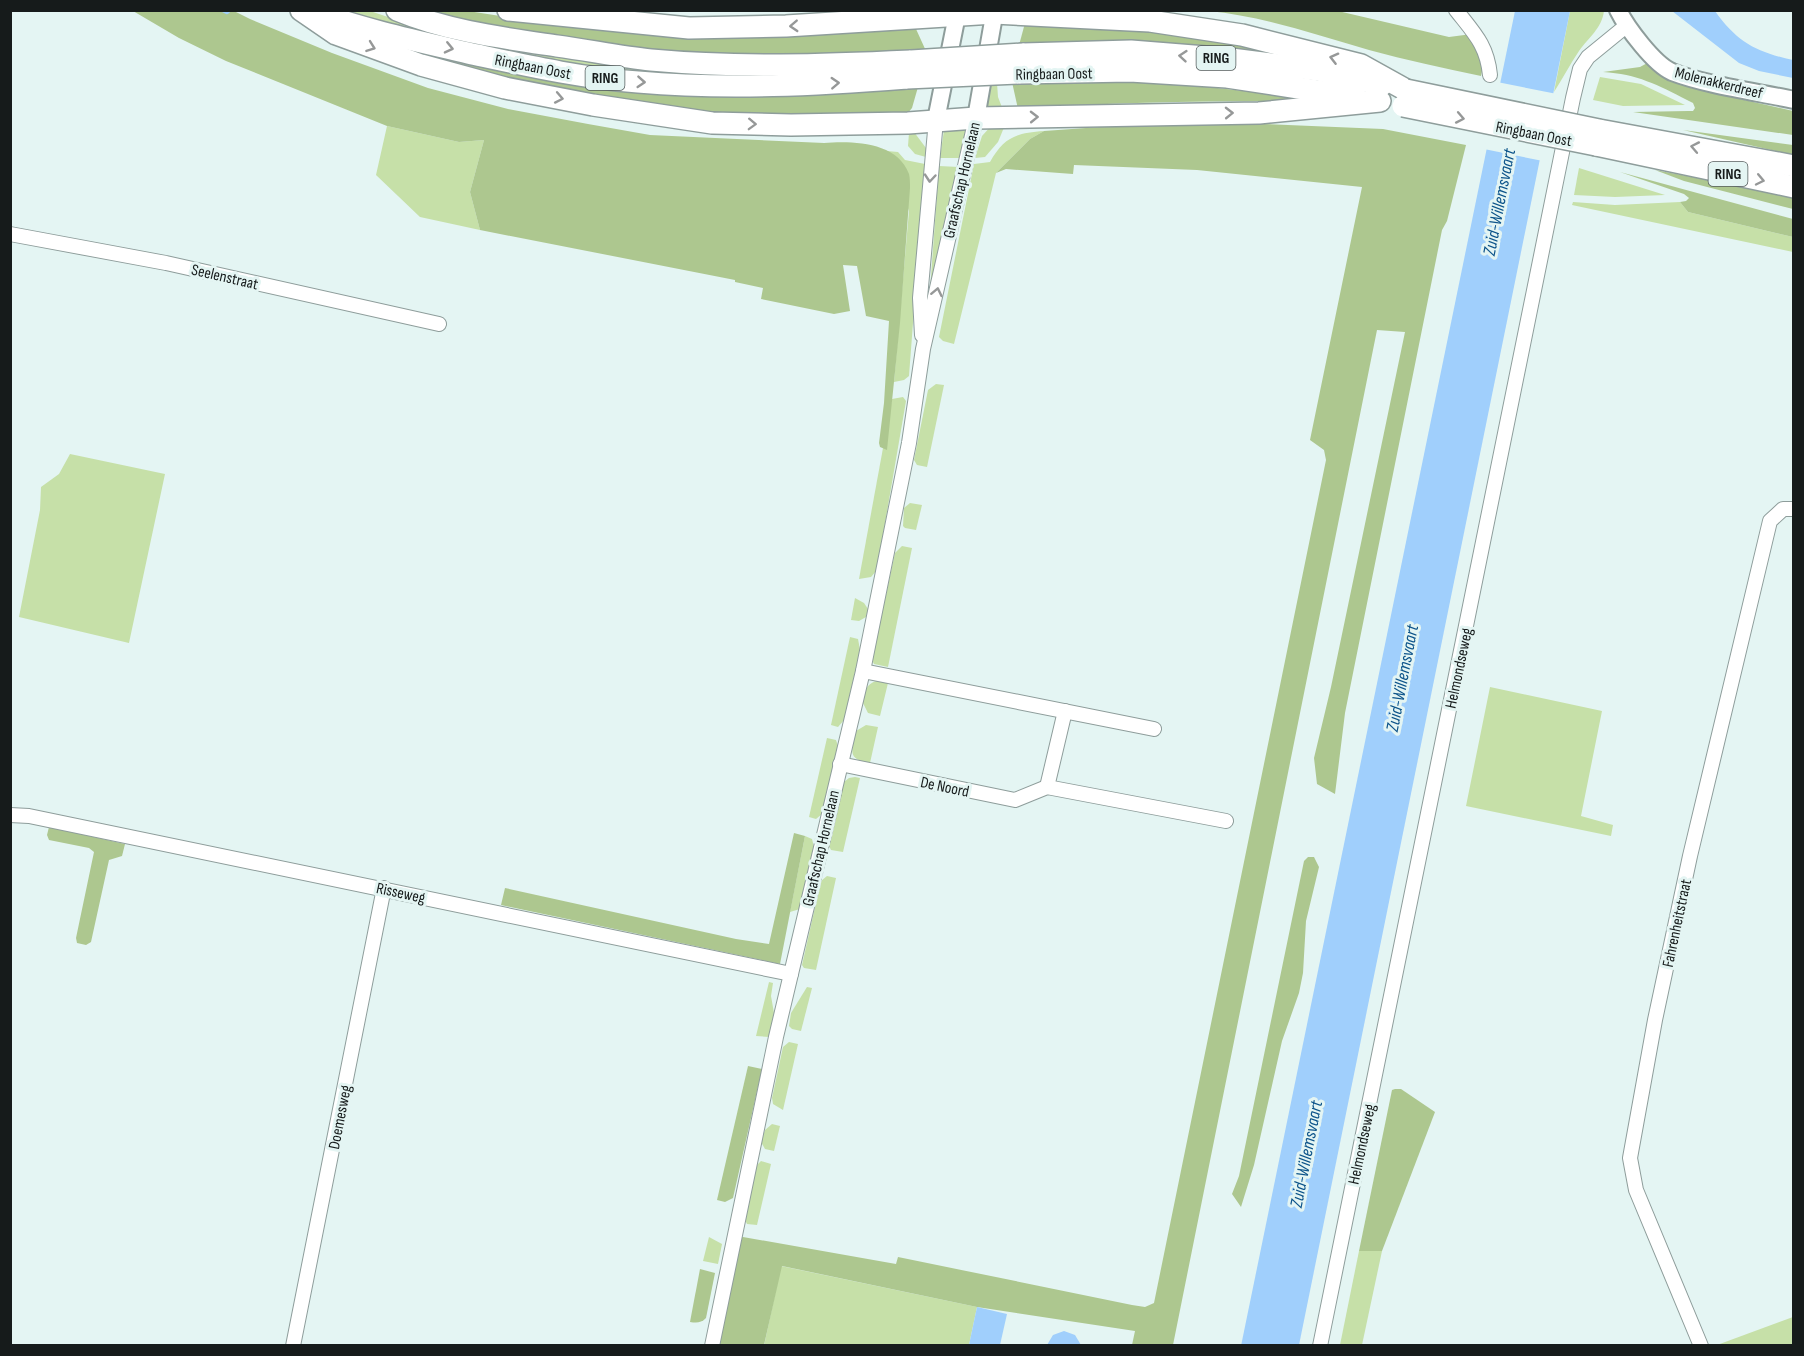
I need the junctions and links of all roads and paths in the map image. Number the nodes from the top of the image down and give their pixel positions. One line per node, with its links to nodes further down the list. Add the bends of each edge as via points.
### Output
1 (301, 10): 17 (main road, one-way to 17, via 336,34 422,65 505,88 593,105 712,123 792,126)
2 (312, 10): 11 (main road, Ringbaan Oost / RING, one-way to 11, via 424,43 550,71 638,82 735,86 836,83)
3 (396, 10): 11 (main road, Ringbaan Oost / RING, via 498,38 650,60)
4 (508, 10): 7 (main road, one-way to 4, via 786,26 689,28)
5 (1456, 10): 12 (street, via 1480,39)
6 (1618, 10): 9 (street)
7 (958, 12): 8 (main road); 17 (street, Graafschap Hornelaan)
8 (994, 12): 13 (main road, one-way to 8, via 1360,65 1242,34 1150,21); 16 (street, Graafschap Hornelaan)
9 (1626, 26): 14 (street, Molenakkerdreef, via 1670,71); 36 (street, Helmondseweg, via 1588,57 1580,69 1573,98)
10 (1021, 63): 11 (main road, Ringbaan Oost / RING, bridge); 13 (main road, Ringbaan Oost / RING, one-way to 10, via 1318,70 1231,59 1131,51); 15 (main road, Ringbaan Oost / RING, via 1227,77)
11 (909, 70)
12 (1490, 75)
13 (1405, 98): 15 (main road, Ringbaan Oost / RING); 18 (main road, Ringbaan Oost / RING, bridge)
14 (1794, 100)
15 (1380, 101): 16 (main road, one-way to 15, via 1258,113)
16 (976, 118): 17 (main road); 23 (street, Graafschap Hornelaan, one-way to 16)
17 (936, 120): 23 (street, Graafschap Hornelaan, one-way to 23, via 920,298)
18 (1598, 137): 19 (main road, Ringbaan Oost / RING, one-way to 18); 20 (main road, Ringbaan Oost / RING, one-way to 20)
19 (1794, 166)
20 (1794, 187)
21 (10, 234): 22 (street, Seelenstraat, via 166,262)
22 (439, 324)
23 (923, 349): 25 (street, Graafschap Hornelaan, via 909,443)
24 (1794, 509): 37 (street, Fahrenheitstraat, via 1783,509 1770,521 1690,856 1630,1158 1636,1190)
25 (863, 671): 26 (street); 28 (street, Graafschap Hornelaan)
26 (1065, 711): 27 (street); 29 (street)
27 (1154, 729)
28 (840, 764): 29 (street, De Noord, via 1015,800); 33 (street, Graafschap Hornelaan)
29 (1047, 786): 31 (street)
30 (10, 815): 32 (street, Risseweg)
31 (1226, 821)
32 (384, 888): 33 (street, Risseweg); 34 (street, Doemesweg)
33 (791, 974): 35 (street, Graafschap Hornelaan)
34 (293, 1346)
35 (711, 1346)
36 (1320, 1346)
37 (1701, 1346)

